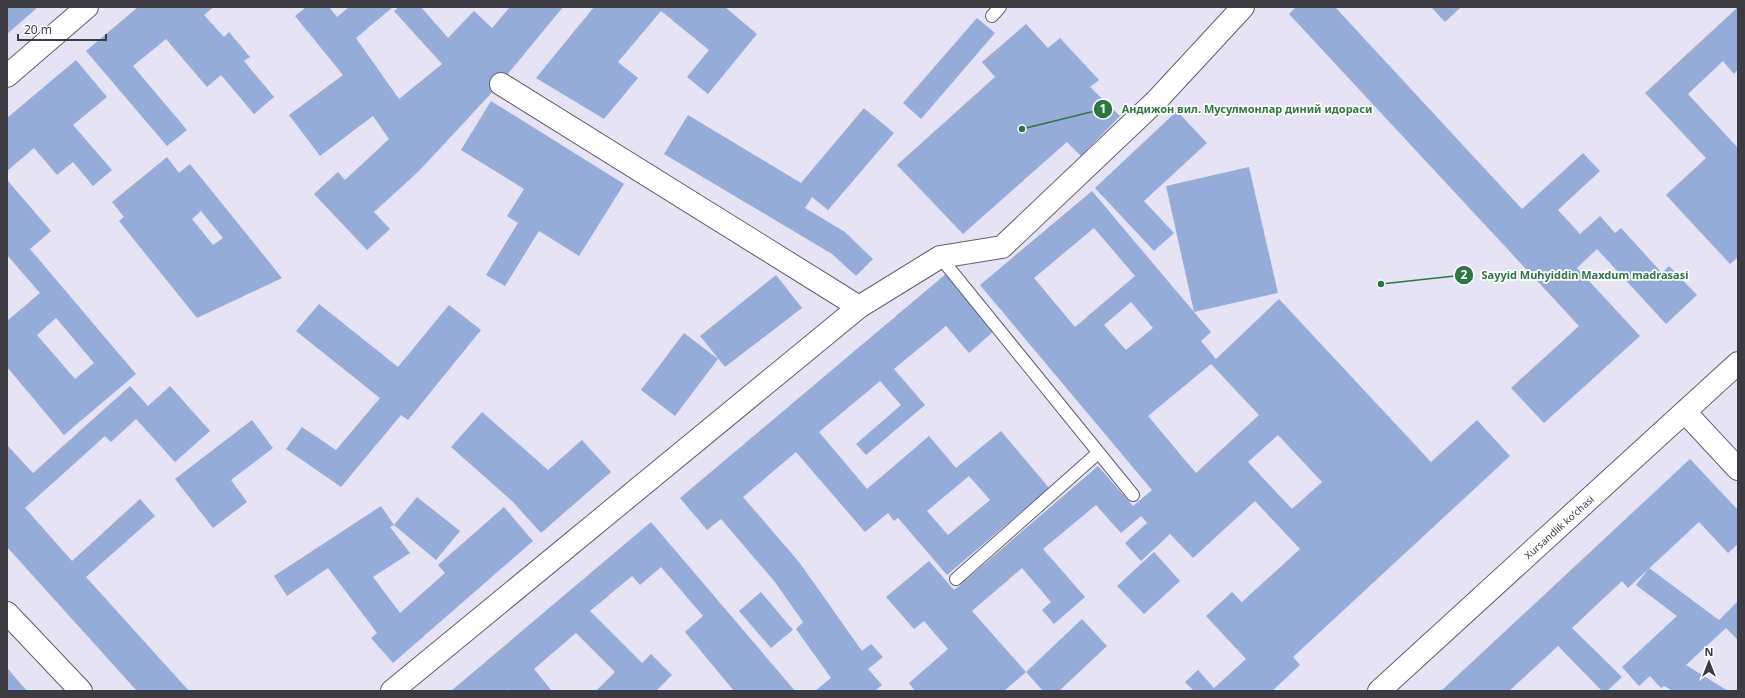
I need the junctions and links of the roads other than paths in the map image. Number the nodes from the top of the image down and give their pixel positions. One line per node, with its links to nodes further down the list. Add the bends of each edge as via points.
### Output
1 (87, 7): 5 (street)
2 (1000, 7): 4 (lane)
3 (1243, 7): 7 (street, via 1157,100 1002,247)
4 (992, 16)
5 (7, 76)
6 (501, 84): 8 (street)
7 (940, 256): 8 (street); 11 (lane)
8 (859, 307): 17 (street)
9 (1738, 363): 10 (street, Xursandlik koʻchasi)
10 (1685, 412): 12 (street); 18 (street, Xursandlik koʻchasi)
11 (1098, 453): 13 (lane); 14 (lane)
12 (1738, 469)
13 (1133, 495)
14 (956, 578)
15 (7, 613): 16 (street)
16 (81, 691)
17 (392, 691)
18 (1379, 691)

